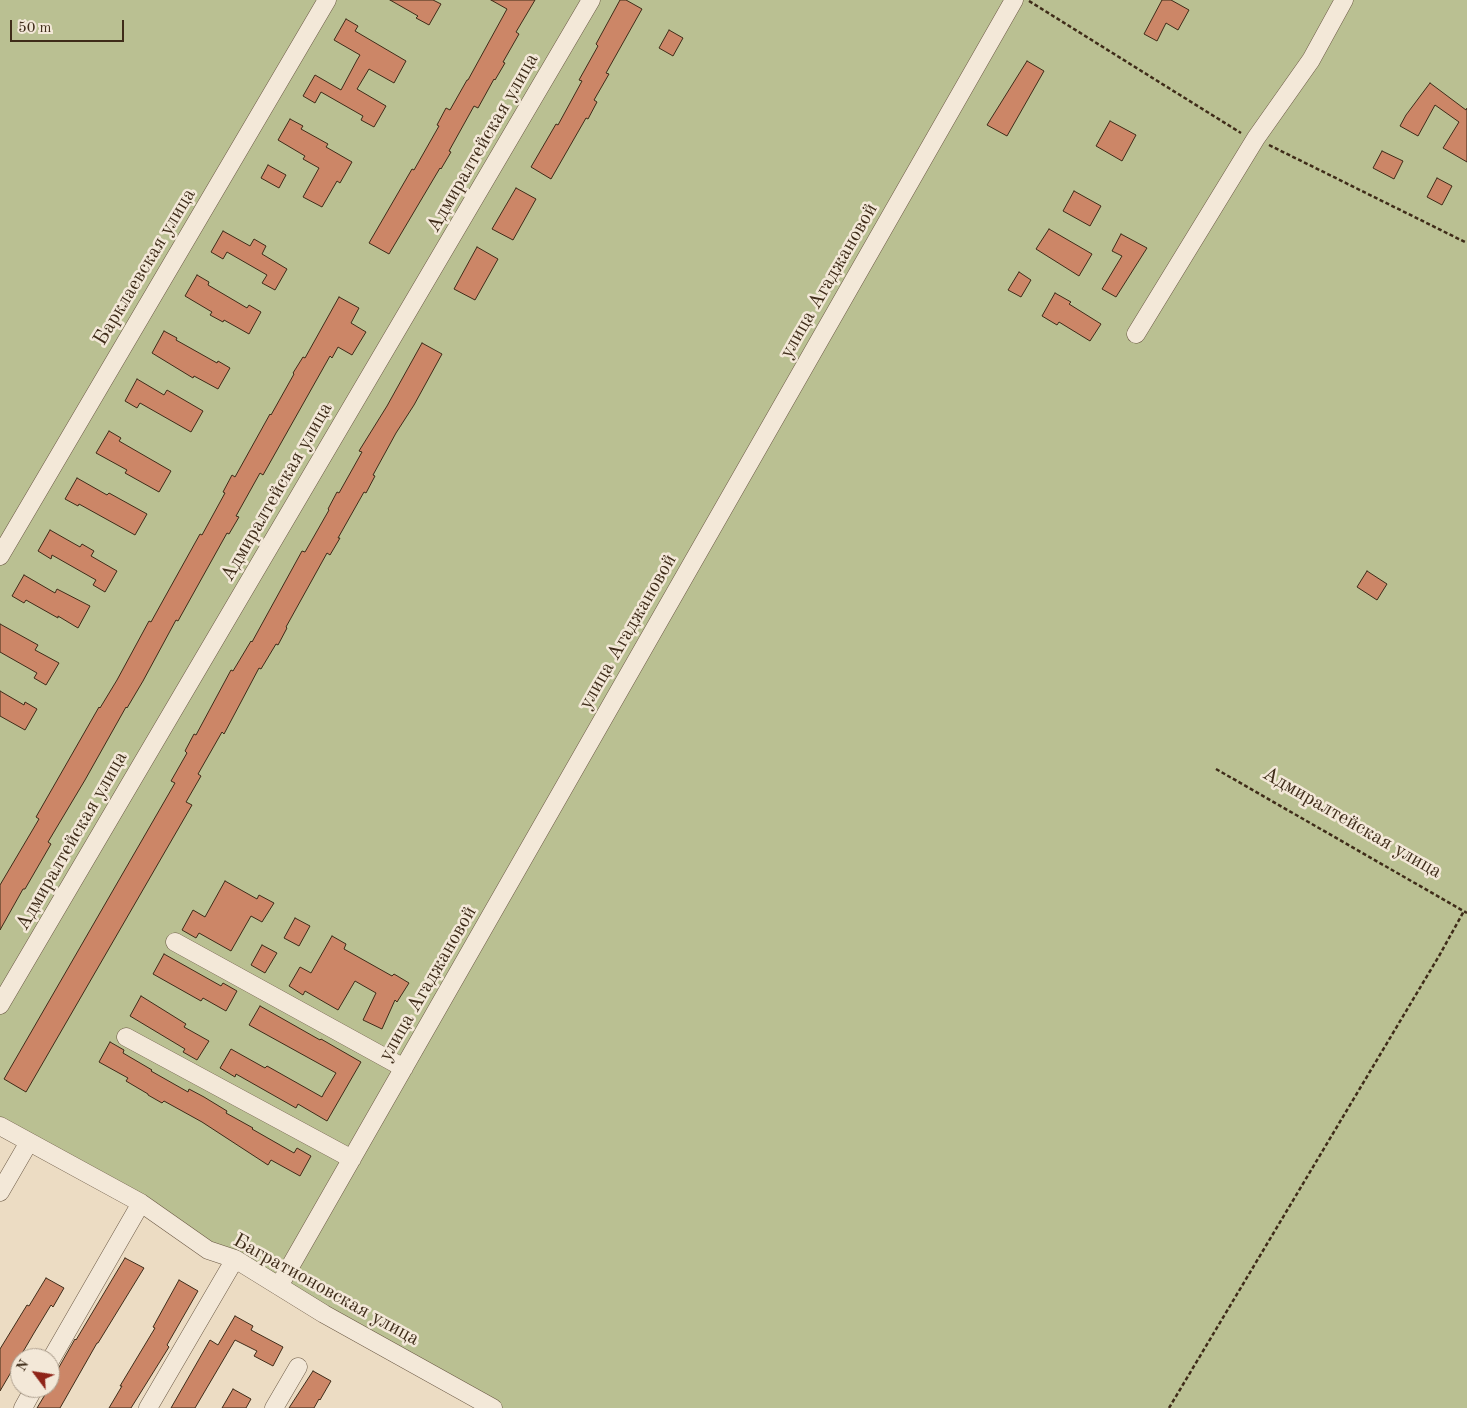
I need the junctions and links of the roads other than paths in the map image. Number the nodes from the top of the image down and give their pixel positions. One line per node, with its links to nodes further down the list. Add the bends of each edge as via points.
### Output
1 (327, 0): 6 (street, Барклаевская улица)
2 (591, 0): 8 (street, Адмиралтейская улица)
3 (1014, 0): 10 (street, улица Агаджановой)
4 (1344, 0): 5 (street, via 1311,60 1256,138)
5 (1136, 334)
6 (0, 556)
7 (176, 942): 10 (street)
8 (0, 1005)
9 (126, 1037): 13 (street)
10 (404, 1068): 13 (street, улица Агаджановой)
11 (0, 1126): 12 (street, Багратионовская улица)
12 (29, 1142): 14 (street); 15 (street, Багратионовская улица)
13 (352, 1159): 17 (street, улица Агаджановой)
14 (0, 1192)
15 (141, 1203): 16 (street, Багратионовская улица, via 208,1250); 18 (street)
16 (235, 1259): 17 (street, Багратионовская улица); 20 (street)
17 (280, 1286): 22 (street, Багратионовская улица)
18 (57, 1348)
19 (298, 1367): 21 (street)
20 (148, 1408)
21 (274, 1408)
22 (493, 1408)

